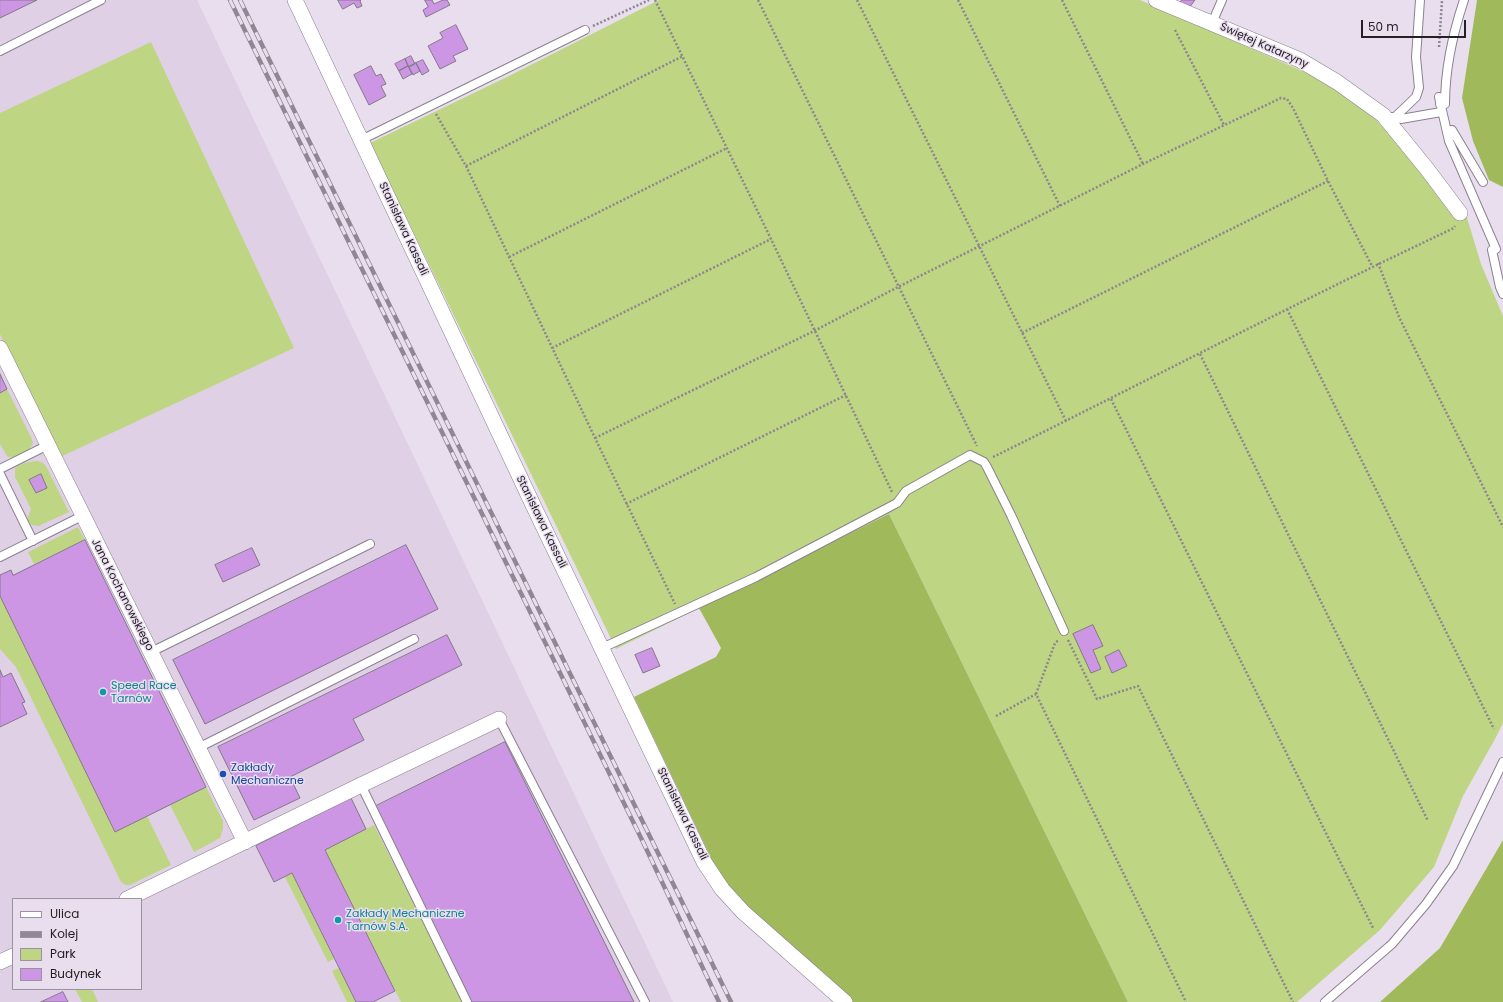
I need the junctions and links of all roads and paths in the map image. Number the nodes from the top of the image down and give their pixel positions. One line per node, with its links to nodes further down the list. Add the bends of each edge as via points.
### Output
1 (101, 0): 16 (lane)
2 (295, 0): 23 (street, Stanisława Kassali)
3 (649, 0): 14 (path)
4 (655, 0): 17 (path)
5 (758, 0): 38 (path)
6 (857, 0): 32 (path)
7 (958, 0): 29 (path)
8 (1062, 0): 25 (path)
9 (1156, 0): 13 (street, Świętej Katarzyny)
10 (1222, 0): 13 (lane)
11 (1420, 0): 20 (lane, via 1416,97)
12 (1464, 0): 18 (lane, via 1448,60 1445,104)
13 (1212, 23): 20 (street, Świętej Katarzyny, via 1300,60)
14 (585, 30): 19 (lane)
15 (1175, 30): 21 (path)
16 (0, 51)
17 (683, 56): 24 (path); 26 (path)
18 (1440, 104): 20 (lane, via 1401,119); 22 (lane)
19 (430, 105): 23 (lane); 26 (path)
20 (1388, 116): 30 (street, Świętej Katarzyny)
21 (1224, 125): 25 (path); 27 (path, via 1281,98 1287,99)
22 (1447, 132): 28 (lane, via 1452,130); 33 (lane)
23 (361, 140): 64 (street, Stanisława Kassali)
24 (727, 148): 31 (path); 34 (path)
25 (1143, 164): 29 (path)
26 (466, 166): 34 (path)
27 (1328, 181): 37 (path); 42 (path)
28 (1483, 182)
29 (1060, 206): 32 (path)
30 (1460, 213): 36 (path, via 1454,228)
31 (771, 239): 41 (path); 44 (path)
32 (980, 246): 38 (path); 42 (path)
33 (1496, 249): 35 (lane); 39 (lane, via 1492,250)
34 (509, 257): 44 (path)
35 (1500, 259)
36 (1378, 263): 37 (path); 57 (path, via 1399,317)
37 (1372, 266): 40 (path)
38 (898, 287): 41 (path); 51 (path)
39 (1503, 294)
40 (1287, 309): 45 (path); 69 (path)
41 (814, 331): 46 (path); 49 (path)
42 (1022, 333): 48 (path)
43 (0, 348): 50 (street, Jana Kochanowskiego)
44 (552, 348): 49 (path)
45 (1200, 354): 47 (path); 73 (path)
46 (846, 395): 54 (path); 55 (path)
47 (1111, 399): 48 (path); 76 (path)
48 (1066, 421): 51 (path)
49 (595, 438): 55 (path)
50 (48, 445): 52 (lane); 56 (street, Jana Kochanowskiego)
51 (988, 459): 54 (lane, via 970,455 906,491); 62 (lane, via 1011,516)
52 (0, 469)
53 (0, 474): 58 (lane)
54 (897, 503): 61 (lane, via 756,577)
55 (626, 504): 61 (path)
56 (82, 516): 58 (lane); 65 (street, Jana Kochanowskiego)
57 (1503, 526)
58 (33, 541): 60 (lane)
59 (370, 544): 65 (lane)
60 (0, 558)
61 (679, 613): 64 (lane)
62 (1065, 633): 66 (path, via 1055,643); 83 (path, via 1097,699 1138,686)
63 (414, 639): 70 (lane)
64 (602, 648): 81 (street, Stanisława Kassali, via 704,862 722,889 742,912)
65 (151, 652): 70 (street, Jana Kochanowskiego)
66 (1036, 694): 67 (path); 82 (path)
67 (996, 716)
68 (499, 719): 72 (street); 80 (lane)
69 (1494, 729)
70 (198, 748): 74 (street, Jana Kochanowskiego)
71 (1503, 762): 84 (lane, via 1453,866 1426,904 1392,944)
72 (361, 785): 74 (street); 79 (lane)
73 (1428, 821)
74 (245, 842): 75 (street)
75 (129, 898)
76 (1373, 928)
77 (12, 956): 78 (street)
78 (0, 962)
79 (467, 1002)
80 (645, 1002)
81 (845, 1002)
82 (1186, 1002)
83 (1293, 1002)
84 (1325, 1002)

